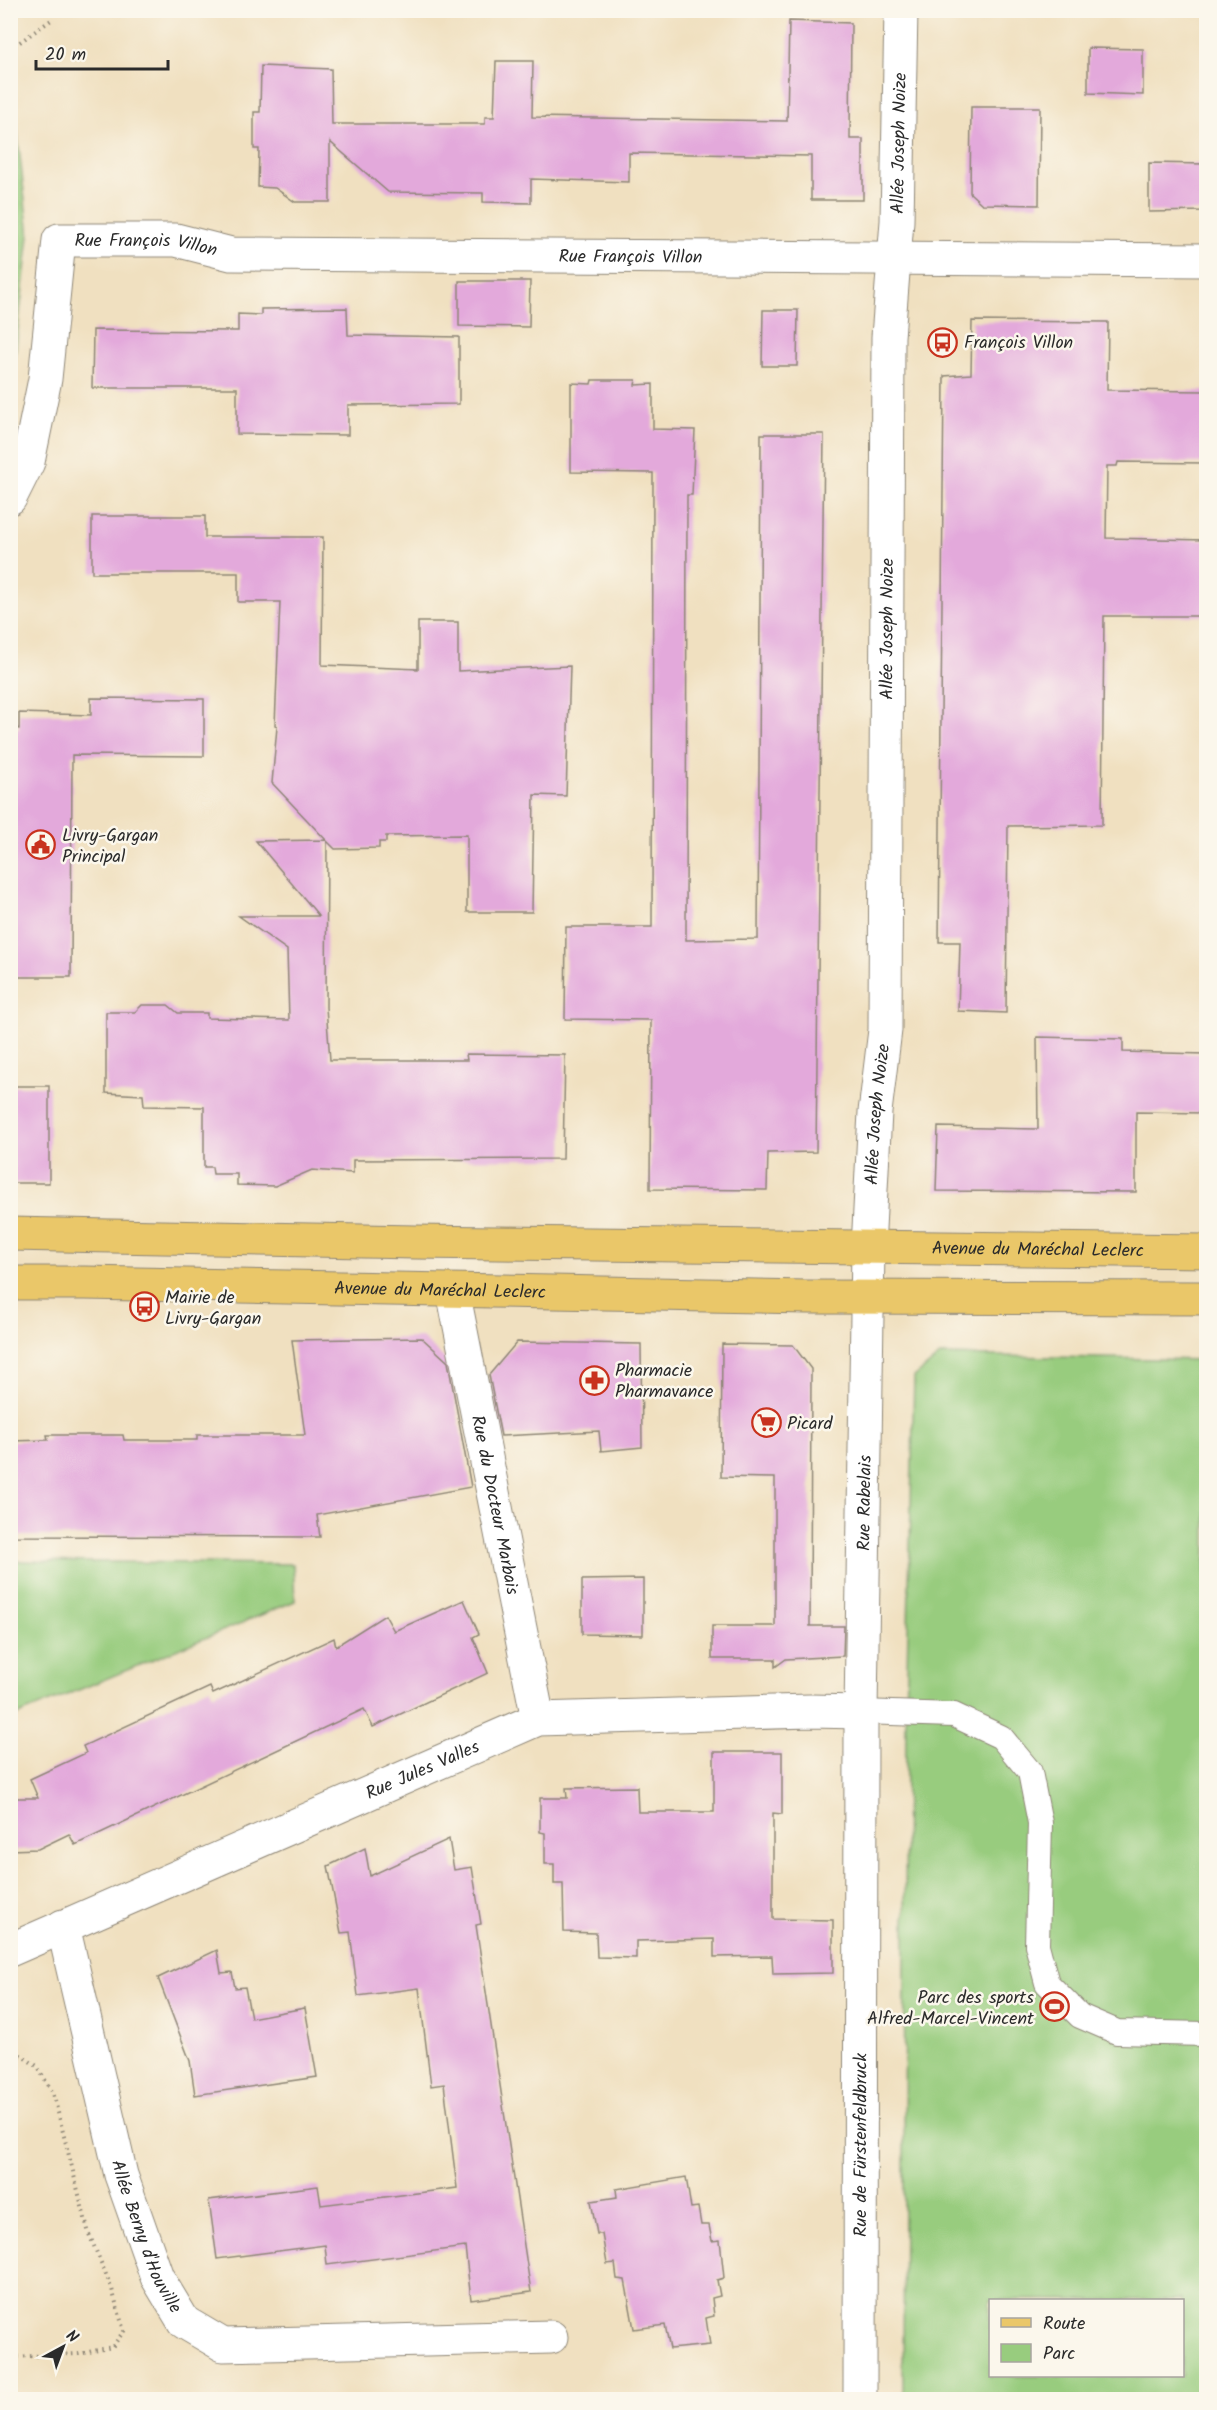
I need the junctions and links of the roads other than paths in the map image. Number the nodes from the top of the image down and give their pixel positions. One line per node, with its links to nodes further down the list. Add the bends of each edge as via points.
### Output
1 (901, 10): 2 (street, Allée Joseph Noize)
2 (895, 257): 3 (street, Rue François Villon); 4 (street, Rue François Villon, via 231,254 176,240 58,240 45,379 28,462); 6 (street, Allée Joseph Noize, via 888,337 885,1030 875,1112)
3 (1206, 260)
4 (10, 498)
5 (10, 1234): 6 (main road, Avenue du Maréchal Leclerc)
6 (868, 1248): 7 (main road, Avenue du Maréchal Leclerc); 10 (street)
7 (1206, 1251)
8 (10, 1283): 9 (main road, Avenue du Maréchal Leclerc)
9 (453, 1291): 10 (main road, Avenue du Maréchal Leclerc); 13 (street, Rue du Docteur Marbais)
10 (869, 1295): 11 (main road, Avenue du Maréchal Leclerc); 12 (street, Rue Rabelais)
11 (1206, 1298)
12 (861, 1712): 13 (street, Rue Jules Valles); 16 (lane, via 954,1715 1001,1737 1030,1772 1040,1823 1036,1945 1047,1983 1080,2016 1117,2032); 18 (street, Rue de Fürstenfeldbruck)
13 (537, 1719): 14 (street, Rue Jules Valles)
14 (63, 1926): 15 (street, Rue Jules Valles); 17 (street, Allée Berny d'Houville, via 121,2175 157,2277 184,2322 224,2345)
15 (10, 1950)
16 (1206, 2034)
17 (551, 2337)
18 (860, 2400)

